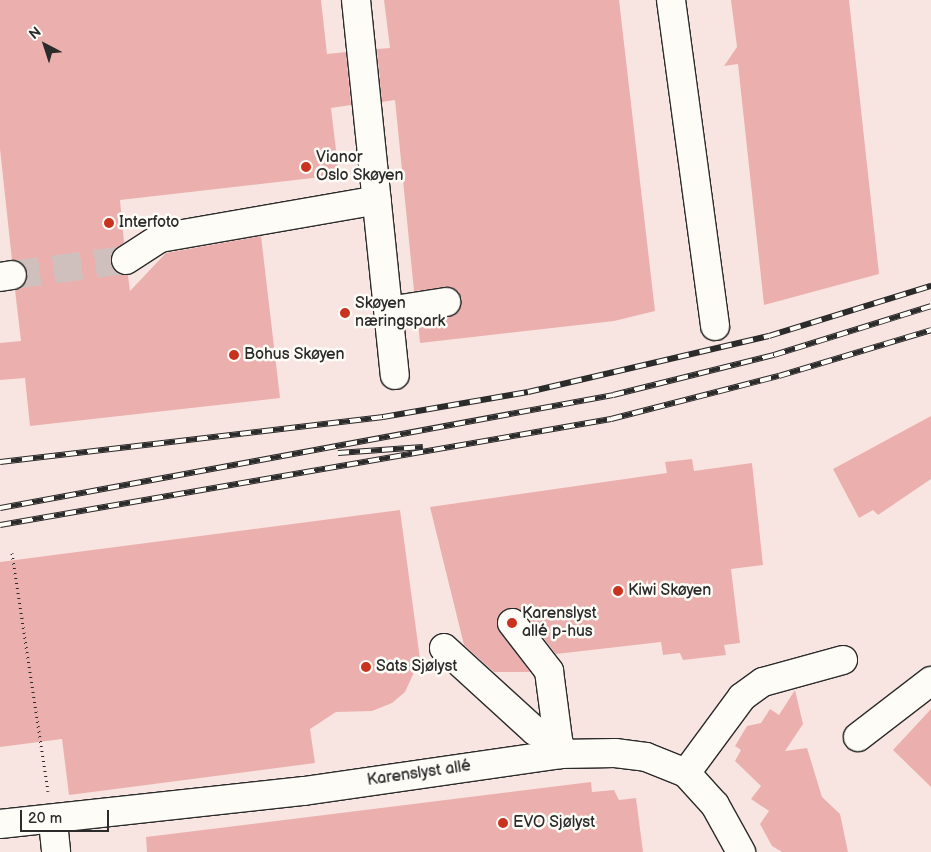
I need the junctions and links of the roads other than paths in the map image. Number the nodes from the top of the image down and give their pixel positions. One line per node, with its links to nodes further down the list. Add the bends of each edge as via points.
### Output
1 (356, 0): 3 (street)
2 (671, 0): 7 (street)
3 (377, 200): 4 (street, via 160,238); 6 (street)
4 (126, 260)
5 (446, 302): 6 (street)
6 (389, 311): 8 (street)
7 (715, 326)
8 (395, 375)
9 (512, 623): 14 (street, via 550,670)
10 (444, 648): 14 (street, Karenslyst allé, via 535,731)
11 (843, 660): 15 (street, via 763,682 742,697)
12 (931, 681): 13 (street)
13 (858, 737)
14 (560, 749): 15 (street, Karenslyst allé, via 646,757); 16 (street, Karenslyst allé)
15 (686, 773): 19 (street, Karenslyst allé, via 715,804)
16 (53, 822): 17 (street, Karenslyst allé); 18 (street)
17 (0, 824)
18 (56, 852)
19 (741, 852)

